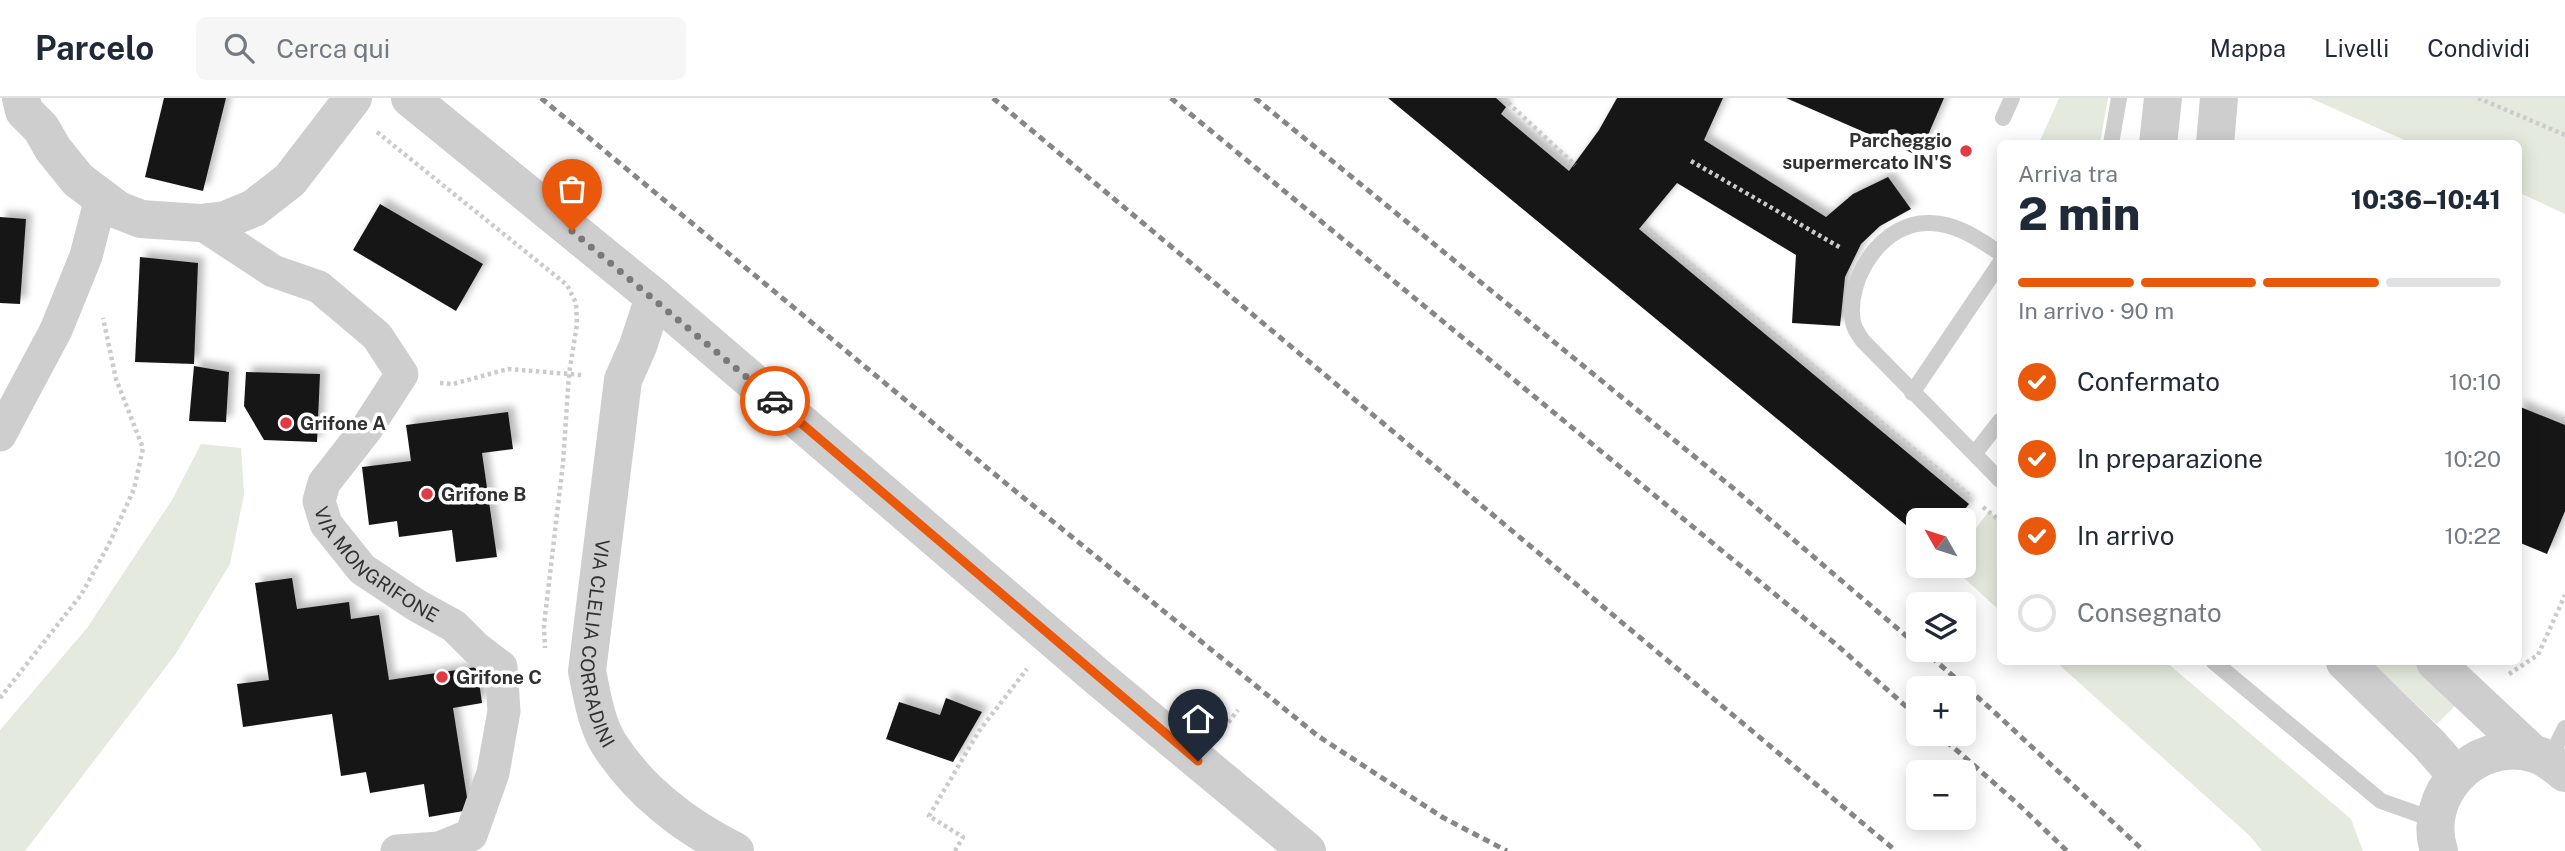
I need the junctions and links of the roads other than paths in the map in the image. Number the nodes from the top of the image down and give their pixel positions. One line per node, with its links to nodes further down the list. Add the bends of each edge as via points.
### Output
1 (410, 98): 16 (street)
2 (2012, 98): 8 (lane)
3 (2119, 98): 9 (lane)
4 (2163, 98): 10 (street)
5 (2219, 98): 11 (street)
6 (349, 102): 13 (street, via 290,180 254,208 225,220)
7 (35, 108): 12 (street, via 53,149 78,180)
8 (2003, 118)
9 (2112, 140)
10 (2158, 140)
11 (2215, 140)
12 (102, 198): 13 (street, via 141,219); 19 (street, via 86,256 56,330)
13 (200, 223): 28 (street, VIA MONGRIFONE, via 273,271 319,287 377,335 402,373 324,483 318,501 326,524 362,569 454,626 501,667 504,711 493,773)
14 (1997, 251): 17 (lane, via 1959,228 1929,223 1902,228 1866,262 1851,302 1853,326)
15 (1997, 267): 17 (lane)
16 (654, 297): 30 (street, VIA CLELIA CORRADINI, via 623,380 587,671 608,743 671,812); 31 (street)
17 (1912, 393): 20 (lane)
18 (1997, 425): 20 (lane)
19 (0, 435)
20 (1975, 453): 21 (lane)
21 (1997, 477)
22 (2218, 665): 27 (lane, via 2381,801)
23 (2348, 665): 26 (street)
24 (2438, 665): 25 (street, via 2473,697)
25 (2553, 754): 26 (street, via 2491,753)
26 (2456, 775): 27 (street, via 2446,788)
27 (2437, 836)
28 (471, 843): 29 (street, VIA MONGRIFONE)
29 (397, 851)
30 (735, 851)
31 (1307, 851)

